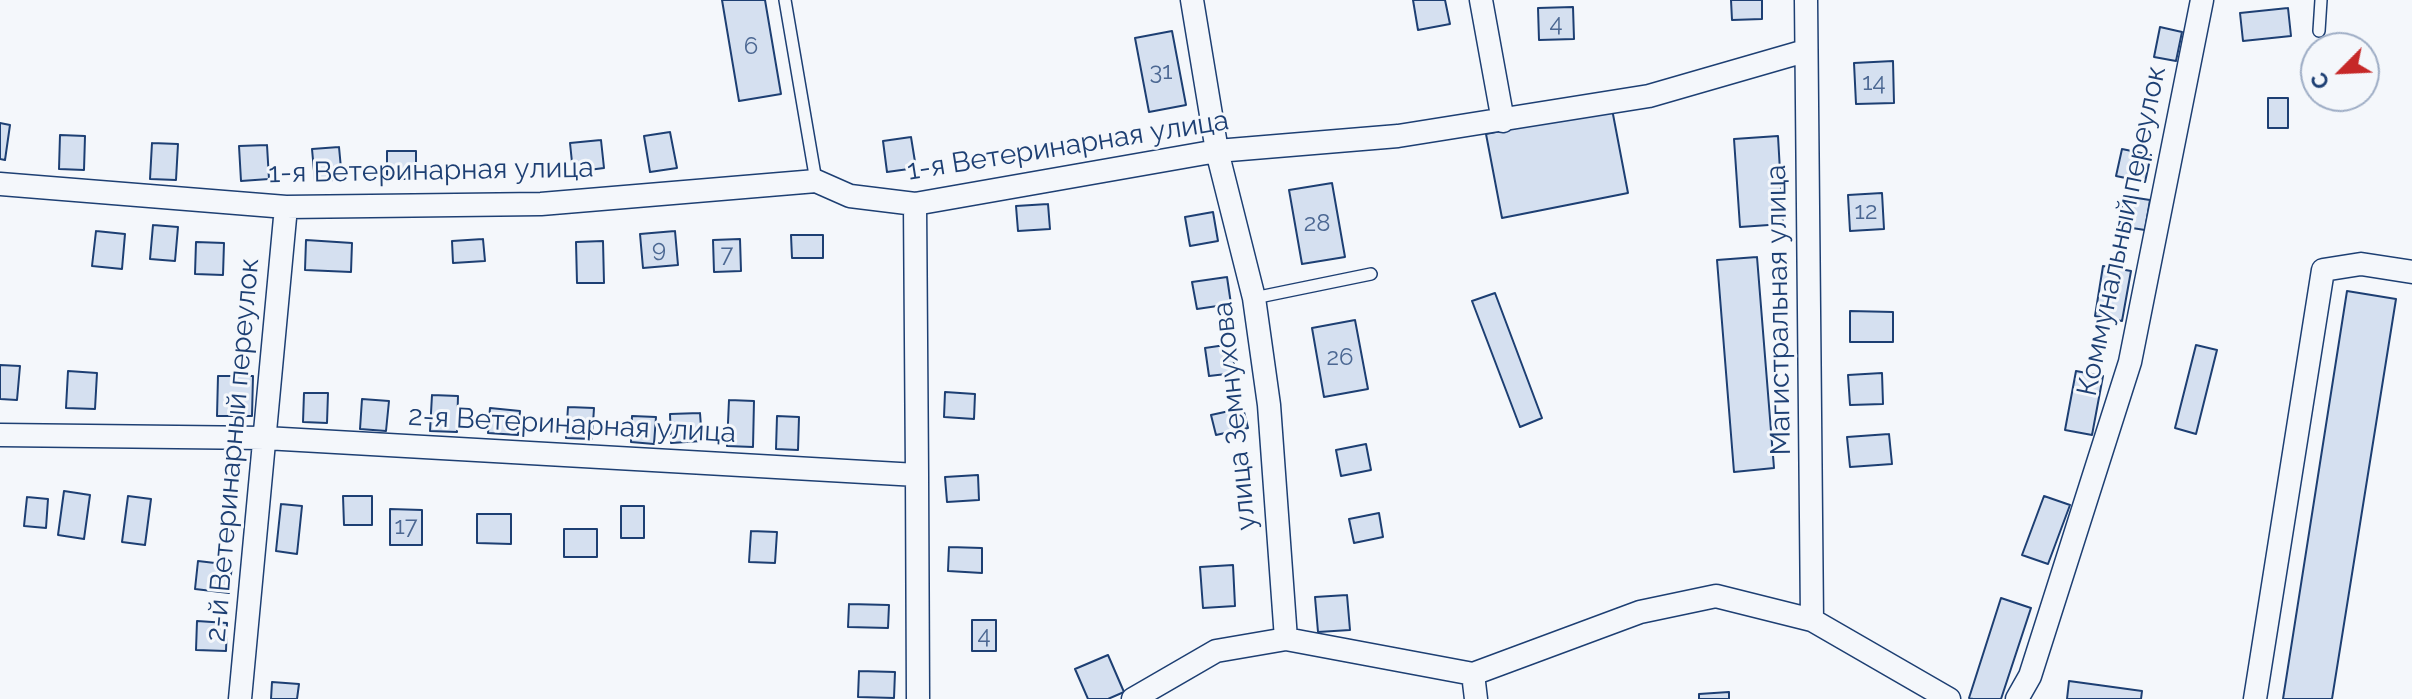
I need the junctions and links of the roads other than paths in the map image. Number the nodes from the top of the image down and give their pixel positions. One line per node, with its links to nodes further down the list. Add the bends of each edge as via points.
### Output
1 (785, 0): 11 (lane)
2 (1192, 0): 10 (street, улица Земнухова)
3 (1481, 0): 9 (street)
4 (1806, 0): 8 (street, Магистральная улица)
5 (2202, 0): 29 (street, Коммунальный переулок, via 2130,362 2030,676)
6 (2321, 0): 7 (lane)
7 (2319, 31)
8 (1805, 51): 9 (street, 1-я Ветеринарная улица, via 1649,96); 21 (street, Магистральная улица)
9 (1503, 121): 10 (street, 1-я Ветеринарная улица)
10 (1217, 151): 13 (street, 1-я Ветеринарная улица); 17 (street, улица Земнухова)
11 (816, 181): 13 (street, 1-я Ветеринарная улица, via 850,196); 14 (street, 1-я Ветеринарная улица, via 541,204)
12 (0, 184): 14 (street, 1-я Ветеринарная улица)
13 (915, 204): 20 (street)
14 (286, 207): 19 (street, 2-й Ветеринарный переулок)
15 (2412, 272): 30 (street, via 2361,264 2323,270)
16 (1371, 274): 17 (lane)
17 (1254, 298): 22 (street, улица Земнухова, via 1269,405)
18 (0, 435): 19 (street, 2-я Ветеринарная улица)
19 (265, 438): 20 (street, 2-я Ветеринарная улица); 24 (street, 2-й Ветеринарный переулок)
20 (917, 475): 25 (street)
21 (1812, 620): 23 (street, via 1716,596 1640,612); 28 (street)
22 (1286, 639): 23 (street); 26 (street, via 1216,651)
23 (1473, 674): 27 (street)
24 (240, 699)
25 (918, 699)
26 (1133, 699)
27 (1476, 699)
28 (1949, 699)
29 (2017, 699)
30 (2255, 699)

